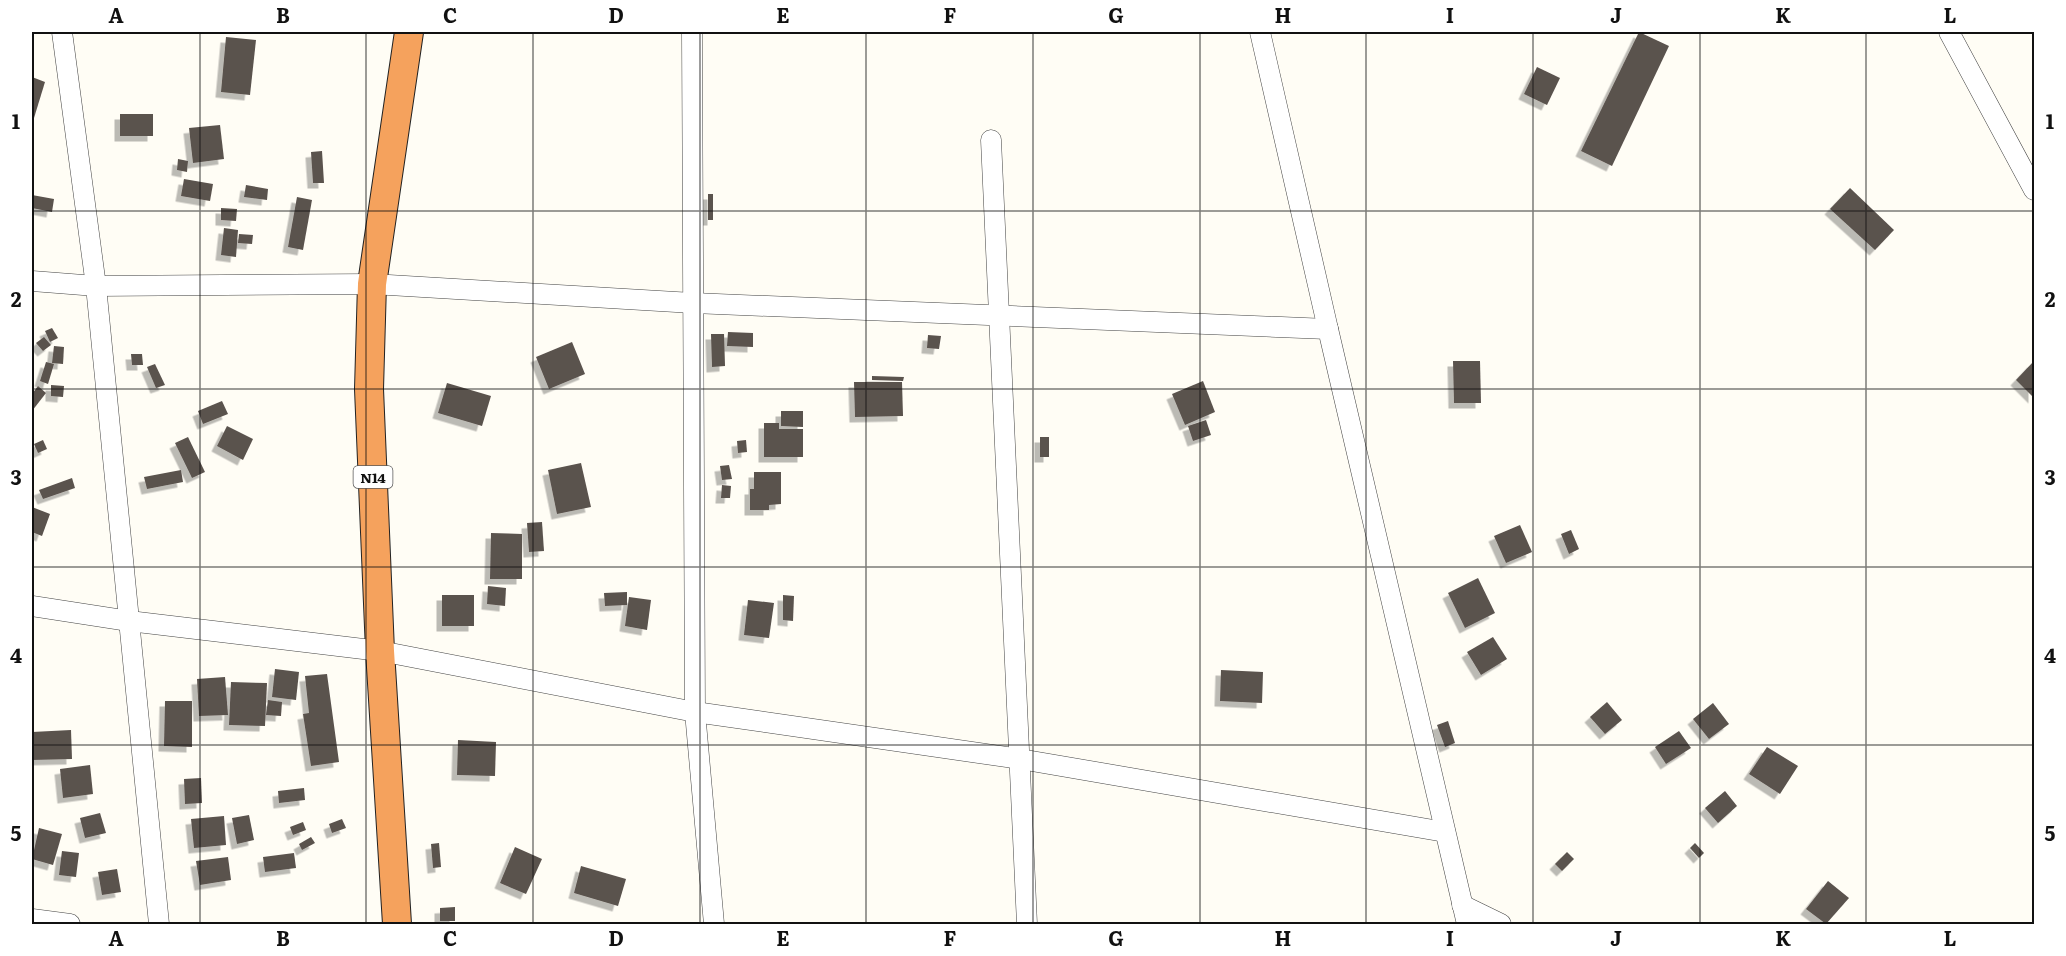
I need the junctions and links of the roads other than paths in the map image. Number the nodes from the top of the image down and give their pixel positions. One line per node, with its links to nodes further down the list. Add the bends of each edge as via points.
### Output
1 (62, 32): 10 (street)
2 (409, 32): 9 (highway, N14)
3 (692, 32): 11 (street)
4 (1260, 32): 13 (street)
5 (1949, 32): 7 (street)
6 (991, 140): 12 (street)
7 (2034, 190)
8 (32, 280): 10 (street)
9 (372, 284): 10 (street); 11 (street); 16 (highway, N14, via 369,389)
10 (96, 286): 15 (street)
11 (693, 303): 12 (street); 17 (street)
12 (1000, 315): 13 (street); 18 (street)
13 (1328, 329): 19 (street)
14 (32, 606): 15 (street)
15 (129, 621): 16 (street); 23 (street)
16 (380, 651): 17 (street); 24 (highway, N14)
17 (695, 712): 18 (street); 25 (street)
18 (1020, 759): 19 (street); 26 (street)
19 (1445, 832): 20 (street)
20 (1462, 905): 27 (street); 28 (street)
21 (32, 919): 22 (street)
22 (70, 924)
23 (159, 924)
24 (397, 924)
25 (714, 924)
26 (1027, 924)
27 (1467, 924)
28 (1501, 924)

